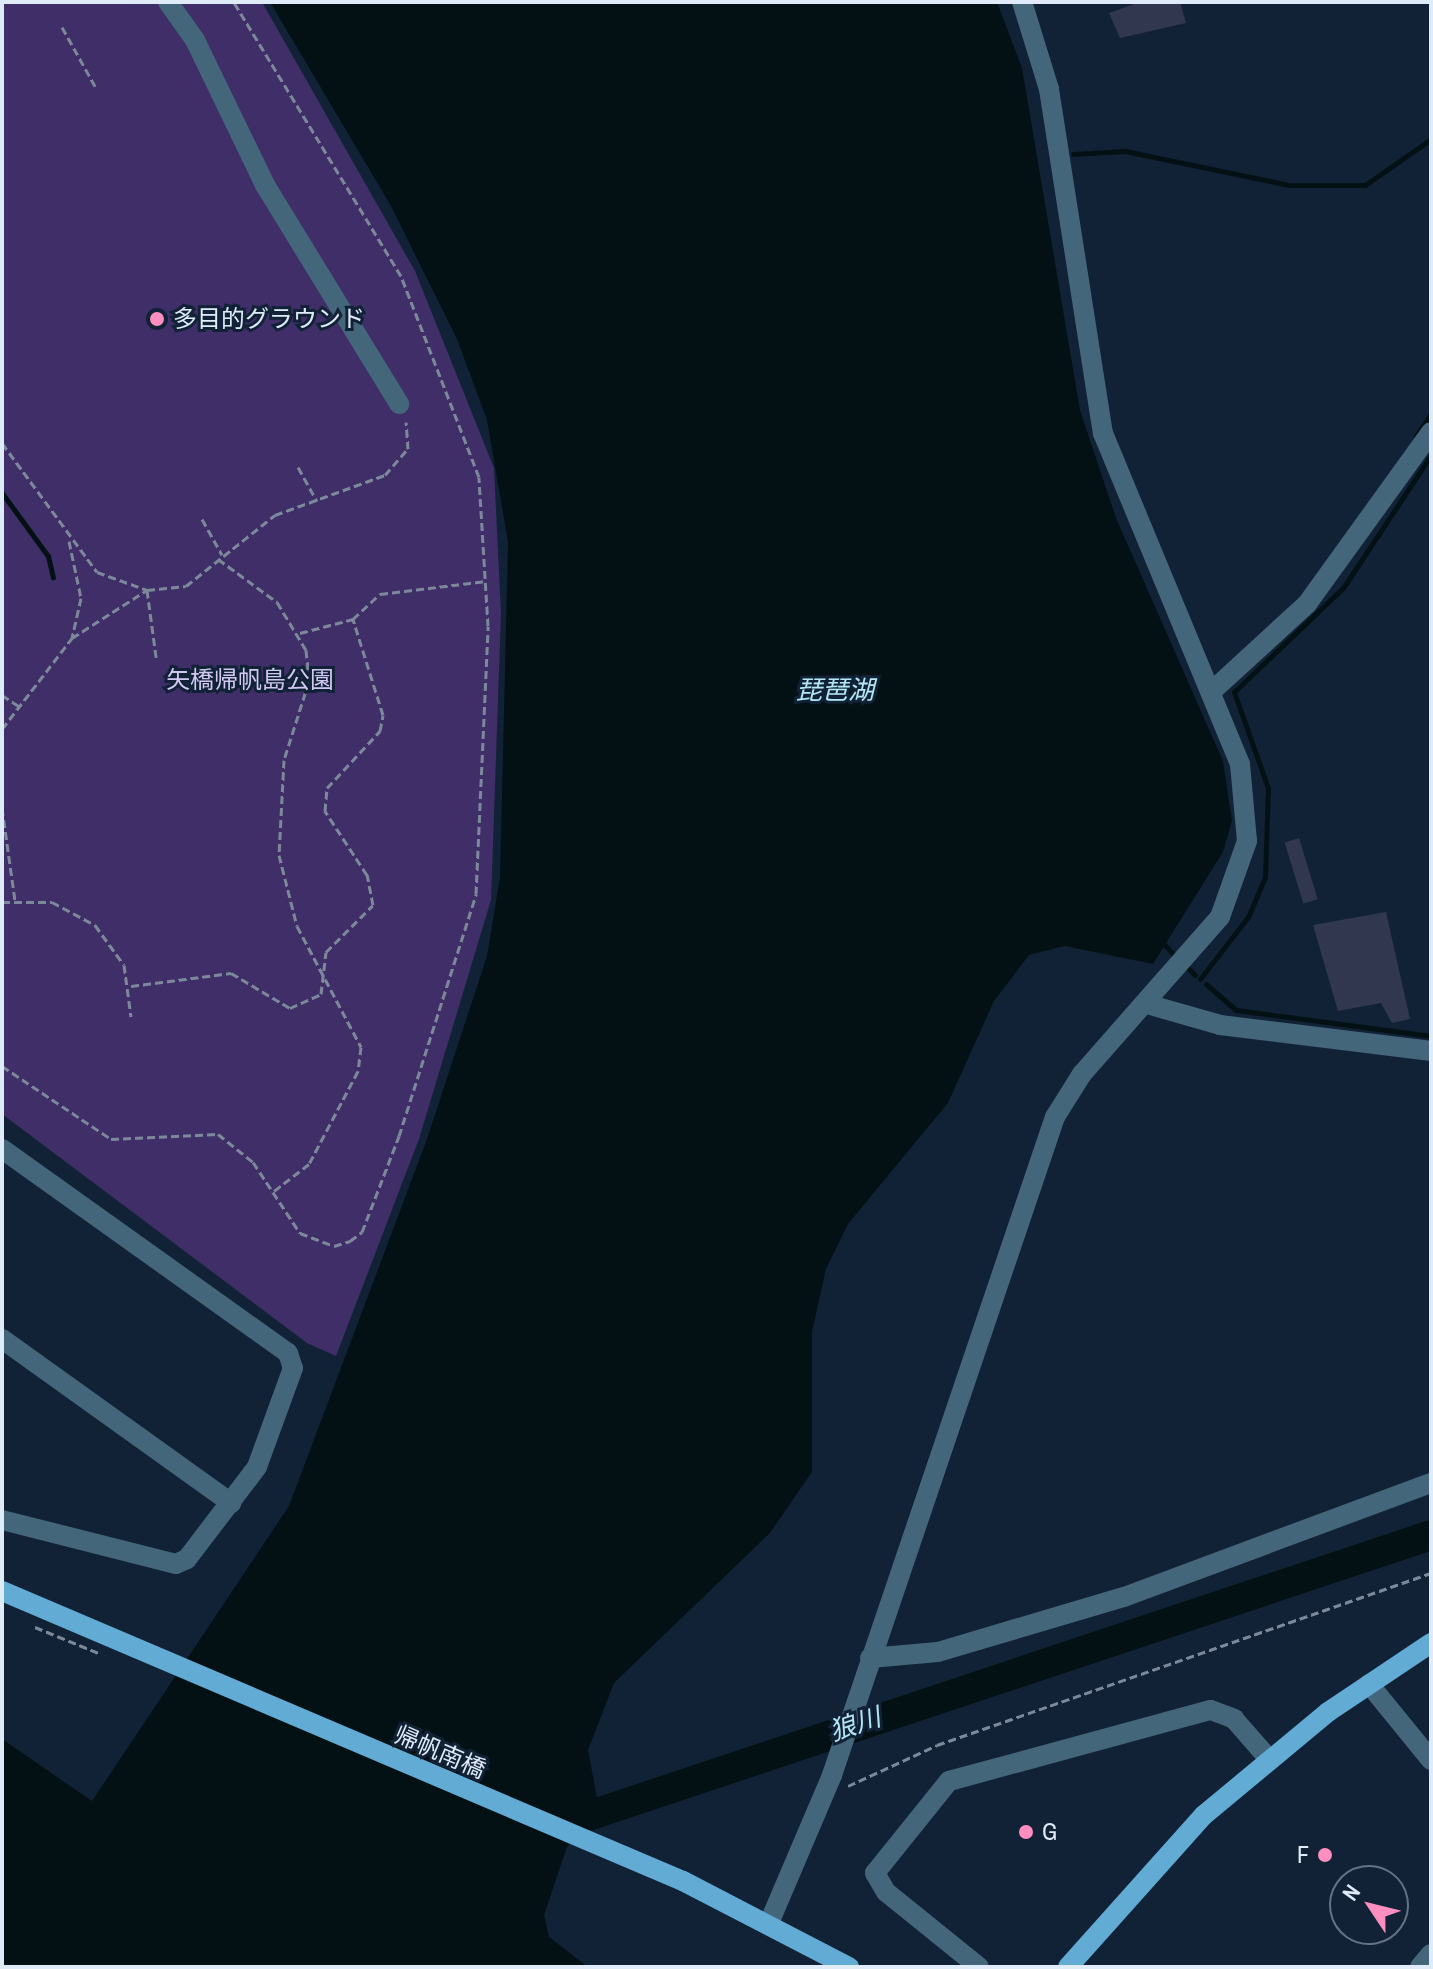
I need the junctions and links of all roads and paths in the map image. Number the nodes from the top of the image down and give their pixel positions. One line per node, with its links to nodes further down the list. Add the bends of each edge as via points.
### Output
1 (168, 2): 6 (street, via 195,40 265,185)
2 (234, 2): 14 (path, via 401,276 479,477)
3 (1022, 2): 20 (street, via 1049,89 1103,434)
4 (62, 27): 5 (path)
5 (95, 86)
6 (399, 404): 10 (path, via 409,432 399,464)
7 (1431, 432): 20 (street, via 1307,604)
8 (2, 443): 12 (path)
9 (298, 467): 10 (path)
10 (317, 501): 13 (path, via 275,515)
11 (202, 519): 13 (path)
12 (68, 537): 15 (path, via 97,572); 18 (path, via 81,598)
13 (220, 557): 15 (path, via 186,586); 17 (path, via 277,602)
14 (487, 581): 16 (path, via 380,594); 34 (path, via 476,894 399,1136 362,1232 350,1241 334,1246 300,1233)
15 (147, 590): 18 (path); 19 (path)
16 (353, 619): 17 (path); 27 (path, via 383,715 380,731 327,788 325,811 367,875 373,905 326,952)
17 (300, 633): 27 (path, via 309,681 284,760 279,855 297,926)
18 (72, 638): 22 (path)
19 (156, 657)
20 (1211, 692): 29 (street, via 1240,764 1247,841 1220,917)
21 (2, 695): 22 (path)
22 (21, 708): 23 (path)
23 (2, 729)
24 (2, 808): 25 (path)
25 (15, 901): 26 (path); 28 (path, via 52,902 95,925)
26 (2, 902)
27 (322, 970): 28 (path, via 321,994 290,1008 231,973); 34 (path, via 361,1047 358,1071 309,1164)
28 (131, 986): 30 (path)
29 (1147, 1004): 31 (street, via 1220,1025); 42 (street, via 1082,1074 1055,1117)
30 (131, 1017)
31 (1431, 1051)
32 (2, 1066): 34 (path, via 111,1139 218,1134 253,1162)
33 (2, 1149): 37 (street, via 288,1353 293,1368 280,1411 257,1467)
34 (273, 1192)
35 (2, 1339): 37 (street)
36 (1431, 1483): 42 (street, via 1124,1597 938,1652)
37 (231, 1503): 38 (street, via 199,1549 176,1564)
38 (2, 1520)
39 (1431, 1573): 46 (path)
40 (2, 1591): 47 (main road, 帰帆南橋, via 137,1654)
41 (1431, 1643): 43 (main road)
42 (870, 1658): 46 (street)
43 (1369, 1684): 44 (main road); 45 (street)
44 (1269, 1759): 50 (street, via 1234,1719 1211,1710 949,1781 875,1873 886,1892); 51 (main road, via 1204,1815)
45 (1431, 1760)
46 (829, 1784): 47 (street)
47 (769, 1923): 49 (main road, 帰帆南橋)
48 (1431, 1954): 52 (street)
49 (849, 1967)
50 (979, 1967)
51 (1068, 1967)
52 (1420, 1967)

